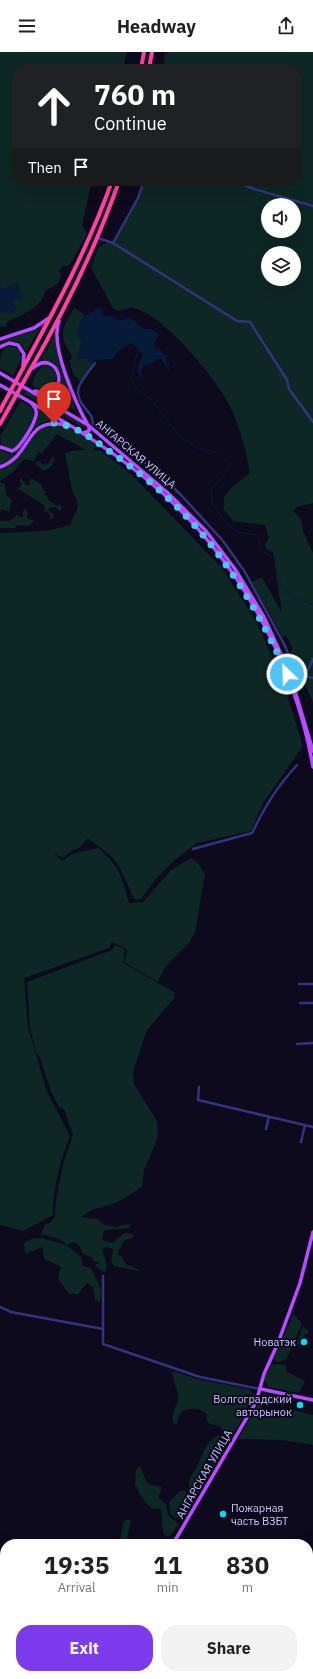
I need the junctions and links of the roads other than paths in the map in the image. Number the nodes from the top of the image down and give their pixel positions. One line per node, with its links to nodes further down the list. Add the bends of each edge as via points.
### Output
1 (144, 52): 3 (highway)
2 (152, 52): 4 (highway)
3 (142, 64)
4 (150, 64)
5 (110, 186): 12 (highway, via 94,228)
6 (117, 186): 10 (highway)
7 (142, 186): 11 (street)
8 (246, 186): 9 (street)
9 (313, 206)
10 (98, 238): 11 (street); 13 (highway)
11 (113, 243): 25 (street, via 237,321 250,322 287,380 289,389)
12 (54, 313): 14 (main road, via 34,328); 17 (highway)
13 (61, 316): 18 (highway); 27 (main road, via 56,332 59,352 77,406)
14 (0, 339)
15 (0, 347): 17 (main road, via 9,343 18,345 24,354)
16 (95, 363): 33 (street, via 77,391 79,399 92,417 93,424 158,473 222,541 245,572 284,644 297,676 301,679)
17 (23, 368): 24 (highway, bridge)
18 (29, 372): 21 (main road, via 37,364 47,363 56,368 59,377 57,385 51,391); 23 (highway, bridge)
19 (1, 373): 21 (main road, АНГАРСКАЯ УЛИЦА)
20 (0, 385): 22 (main road, АНГАРСКАЯ УЛИЦА)
21 (31, 390): 27 (main road, АНГАРСКАЯ УЛИЦА)
22 (28, 401): 29 (main road, АНГАРСКАЯ УЛИЦА); 30 (main road, via 35,408 36,415 19,447 12,451)
23 (8, 408): 26 (highway); 28 (main road)
24 (0, 410)
25 (313, 422)
26 (0, 424)
27 (88, 425): 29 (main road, via 89,431); 35 (main road, АНГАРСКАЯ УЛИЦА, via 183,506 235,569 264,617 287,667 299,698)
28 (0, 429)
29 (82, 432): 31 (main road, via 66,425 44,424 36,430 17,457); 37 (main road, АНГАРСКАЯ УЛИЦА, via 146,478 207,539 233,574 264,624 287,674 300,713)
30 (0, 447)
31 (0, 467)
32 (313, 659): 33 (street)
33 (306, 676): 34 (street)
34 (313, 678)
35 (313, 751)
36 (297, 765): 38 (street, via 266,804 252,833)
37 (313, 767)
38 (193, 849)
39 (299, 984): 40 (street)
40 (313, 984)
41 (300, 1003): 42 (street)
42 (313, 1003)
43 (313, 1043): 44 (street)
44 (297, 1044)
45 (199, 1087): 46 (street, via 198,1100)
46 (269, 1117): 47 (street); 49 (street)
47 (305, 1125): 48 (street); 50 (street)
48 (313, 1127)
49 (266, 1129)
50 (301, 1142)
51 (313, 1232): 55 (main road, АНГАРСКАЯ УЛИЦА, via 300,1283)
52 (102, 1276): 54 (street)
53 (0, 1308): 54 (street)
54 (103, 1329): 55 (street, via 103,1344 200,1377)
55 (260, 1389): 56 (main road); 57 (main road, АНГАРСКАЯ УЛИЦА, via 254,1406)
56 (313, 1400)
57 (176, 1539)

